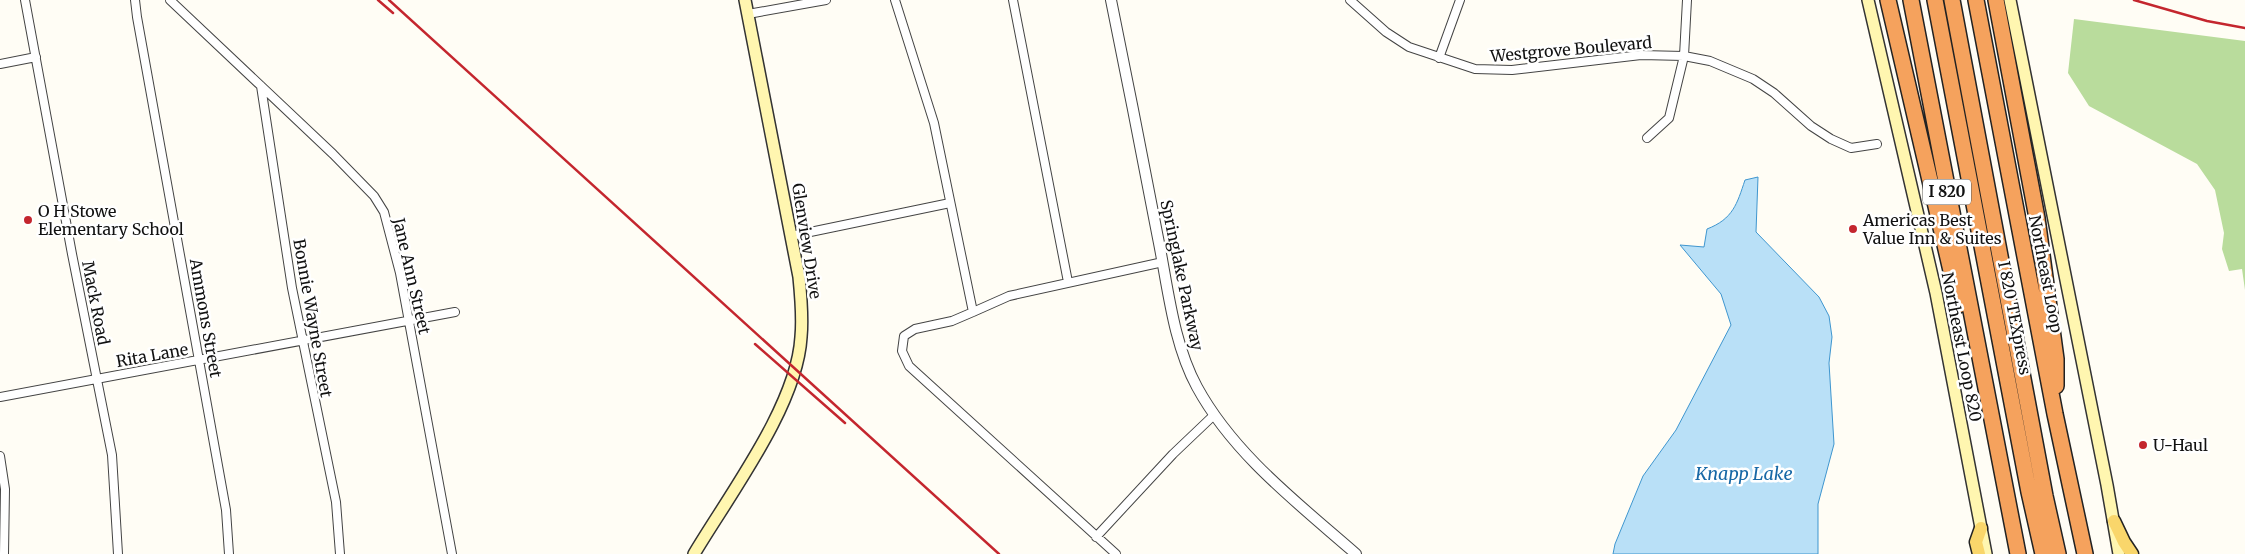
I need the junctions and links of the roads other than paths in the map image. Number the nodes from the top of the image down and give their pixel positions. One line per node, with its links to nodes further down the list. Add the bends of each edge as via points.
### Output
1 (25, 0): 22 (street, Mack Road)
2 (135, 0): 36 (street, Ammons Street)
3 (170, 0): 25 (street, Jane Ann Street)
4 (745, 0): 20 (main road, Glenview Drive)
5 (826, 0): 20 (street)
6 (894, 0): 28 (street, via 934,123)
7 (1013, 0): 31 (street)
8 (1111, 0): 30 (street, Springlake Parkway)
9 (1350, 0): 23 (street, Westgrove Boulevard, via 1409,47)
10 (1460, 0): 23 (street)
11 (1687, 0): 21 (street)
12 (1868, 0): 44 (main road, Northeast Loop 820, via 1936,293)
13 (1888, 0): 38 (highway, via 1972,366)
14 (1910, 0): 38 (highway, I 820)
15 (1935, 0): 58 (highway, I 820 TEXpress)
16 (1952, 0): 59 (highway, I 820 TEXpress)
17 (1976, 0): 40 (highway, Northeast Loop)
18 (1996, 0): 40 (highway, via 2037,218 2056,358)
19 (2010, 0): 43 (main road)
20 (748, 14): 29 (main road, Glenview Drive)
21 (1684, 56): 23 (street, Westgrove Boulevard, via 1641,54 1512,70 1475,69); 26 (street, via 1669,118); 27 (street, Westgrove Boulevard, via 1710,61 1753,79 1831,139 1851,148)
22 (36, 57): 24 (street); 37 (street, Mack Road)
23 (1439, 58)
24 (0, 64)
25 (261, 86): 34 (street, Jane Ann Street, via 379,202 389,228); 35 (street, Bonnie Wayne Street)
26 (1647, 138)
27 (1878, 144)
28 (950, 202): 29 (street); 33 (street)
29 (791, 236): 52 (main road, Glenview Drive, via 802,306 802,339 796,369 776,418)
30 (1163, 262): 31 (street); 41 (street, Springlake Parkway, via 1187,366)
31 (1068, 282): 33 (street, via 1009,296)
32 (455, 312): 34 (street, Rita Lane)
33 (972, 312): 45 (street, via 952,321 914,329 904,336 902,351 909,366)
34 (410, 322): 35 (street, Rita Lane); 51 (street, Jane Ann Street)
35 (302, 341): 36 (street, Rita Lane); 50 (street, Bonnie Wayne Street, via 336,502)
36 (200, 361): 37 (street, Rita Lane); 49 (street, Ammons Street, via 226,510)
37 (97, 379): 39 (street, Rita Lane); 48 (street, Mack Road, via 112,455)
38 (1984, 384): 57 (highway, I 820)
39 (0, 397)
40 (2055, 414): 60 (highway, Northeast Loop)
41 (1214, 415): 45 (street); 54 (street, Springlake Parkway, via 1238,446 1289,496)
42 (0, 456): 47 (street, via 5,489)
43 (2114, 520): 46 (main road); 61 (main road)
44 (1981, 528): 55 (main road, via 1976,542); 56 (main road, Northeast Loop 820)
45 (1096, 536): 53 (street)
46 (2117, 551)
47 (4, 554)
48 (118, 554)
49 (229, 554)
50 (340, 554)
51 (452, 554)
52 (694, 554)
53 (1116, 554)
54 (1356, 554)
55 (1979, 554)
56 (1986, 554)
57 (2018, 554)
58 (2043, 554)
59 (2058, 554)
60 (2085, 554)
61 (2132, 554)

